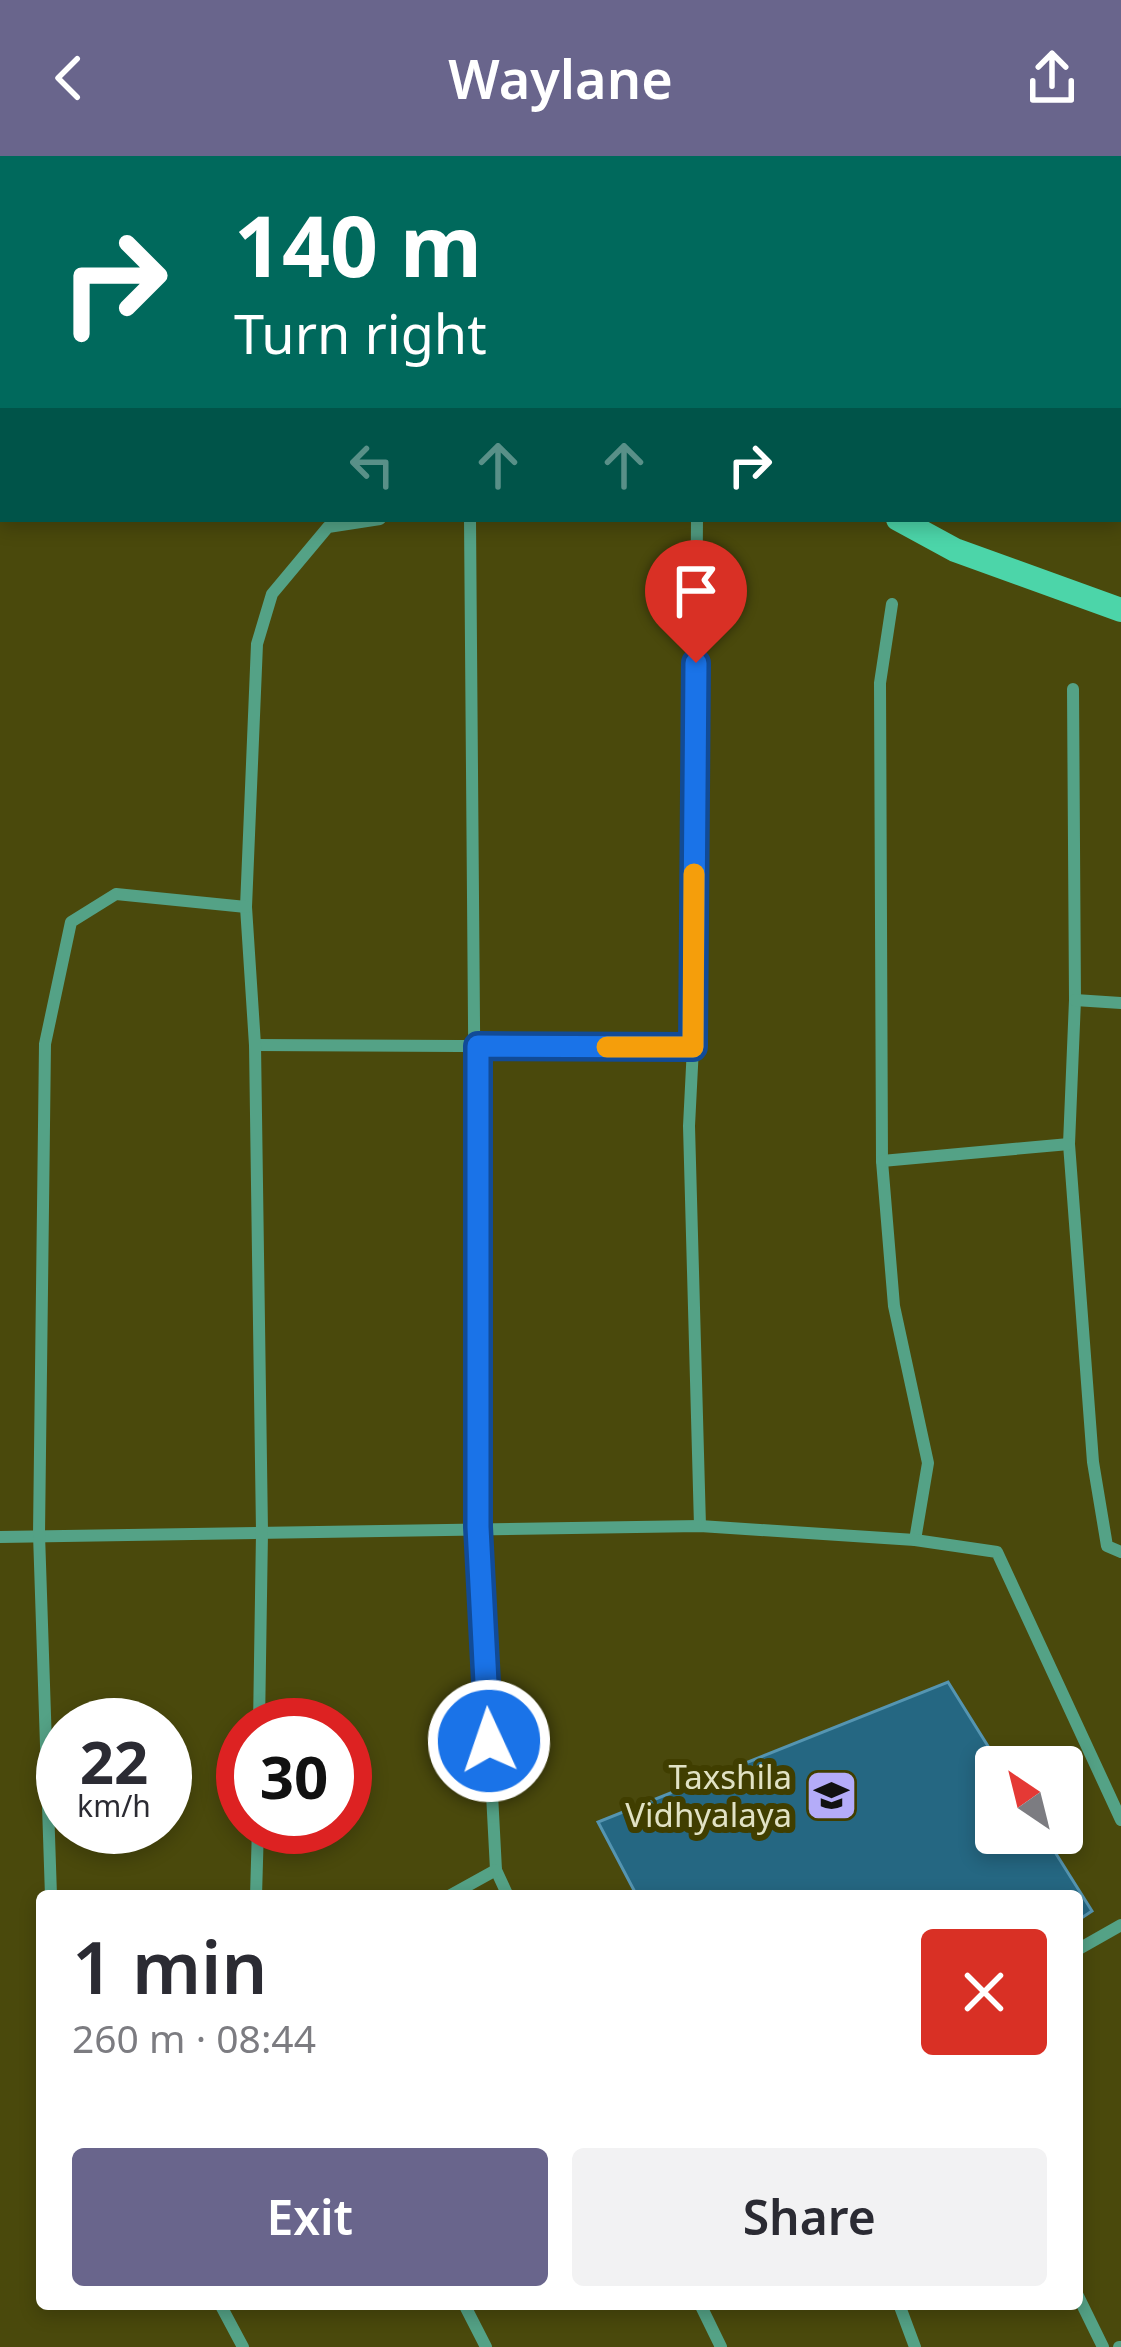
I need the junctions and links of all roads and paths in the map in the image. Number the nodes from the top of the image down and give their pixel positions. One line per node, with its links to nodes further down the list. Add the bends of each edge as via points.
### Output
1 (360, 522): 8 (street, via 328,527 272,594 257,644)
2 (470, 522): 12 (street)
3 (697, 522): 13 (street)
4 (904, 522): 6 (main road, via 955,550)
5 (892, 604): 15 (street, via 880,683)
6 (1121, 610)
7 (1073, 689): 9 (street)
8 (246, 907): 11 (street); 19 (street, via 116,894 71,922 45,1044)
9 (1075, 1000): 10 (street); 14 (street)
10 (1121, 1003)
11 (255, 1045): 12 (street); 18 (street)
12 (478, 1046): 13 (street); 17 (street)
13 (693, 1047): 16 (street)
14 (1069, 1144): 15 (street); 22 (street, via 1093,1462 1107,1546)
15 (882, 1161): 21 (street, via 894,1306 928,1463)
16 (700, 1526): 17 (street); 21 (street)
17 (478, 1527): 18 (street); 26 (street)
18 (262, 1532): 19 (street); 23 (street)
19 (39, 1534): 20 (street); 27 (street)
20 (0, 1537)
21 (915, 1540): 24 (street, via 997,1552)
22 (1121, 1552)
23 (259, 1698)
24 (1121, 1820)
25 (257, 1854): 28 (street)
26 (496, 1870): 29 (street); 30 (street)
27 (51, 1890)
28 (256, 1890)
29 (460, 1890)
30 (505, 1890)
31 (1121, 1925): 32 (street)
32 (1083, 1947)
33 (1083, 2306): 42 (street)
34 (223, 2310): 38 (street)
35 (467, 2310): 39 (street)
36 (703, 2310): 40 (street)
37 (901, 2310): 41 (street)
38 (243, 2347)
39 (487, 2347)
40 (721, 2347)
41 (915, 2347)
42 (1103, 2347)

